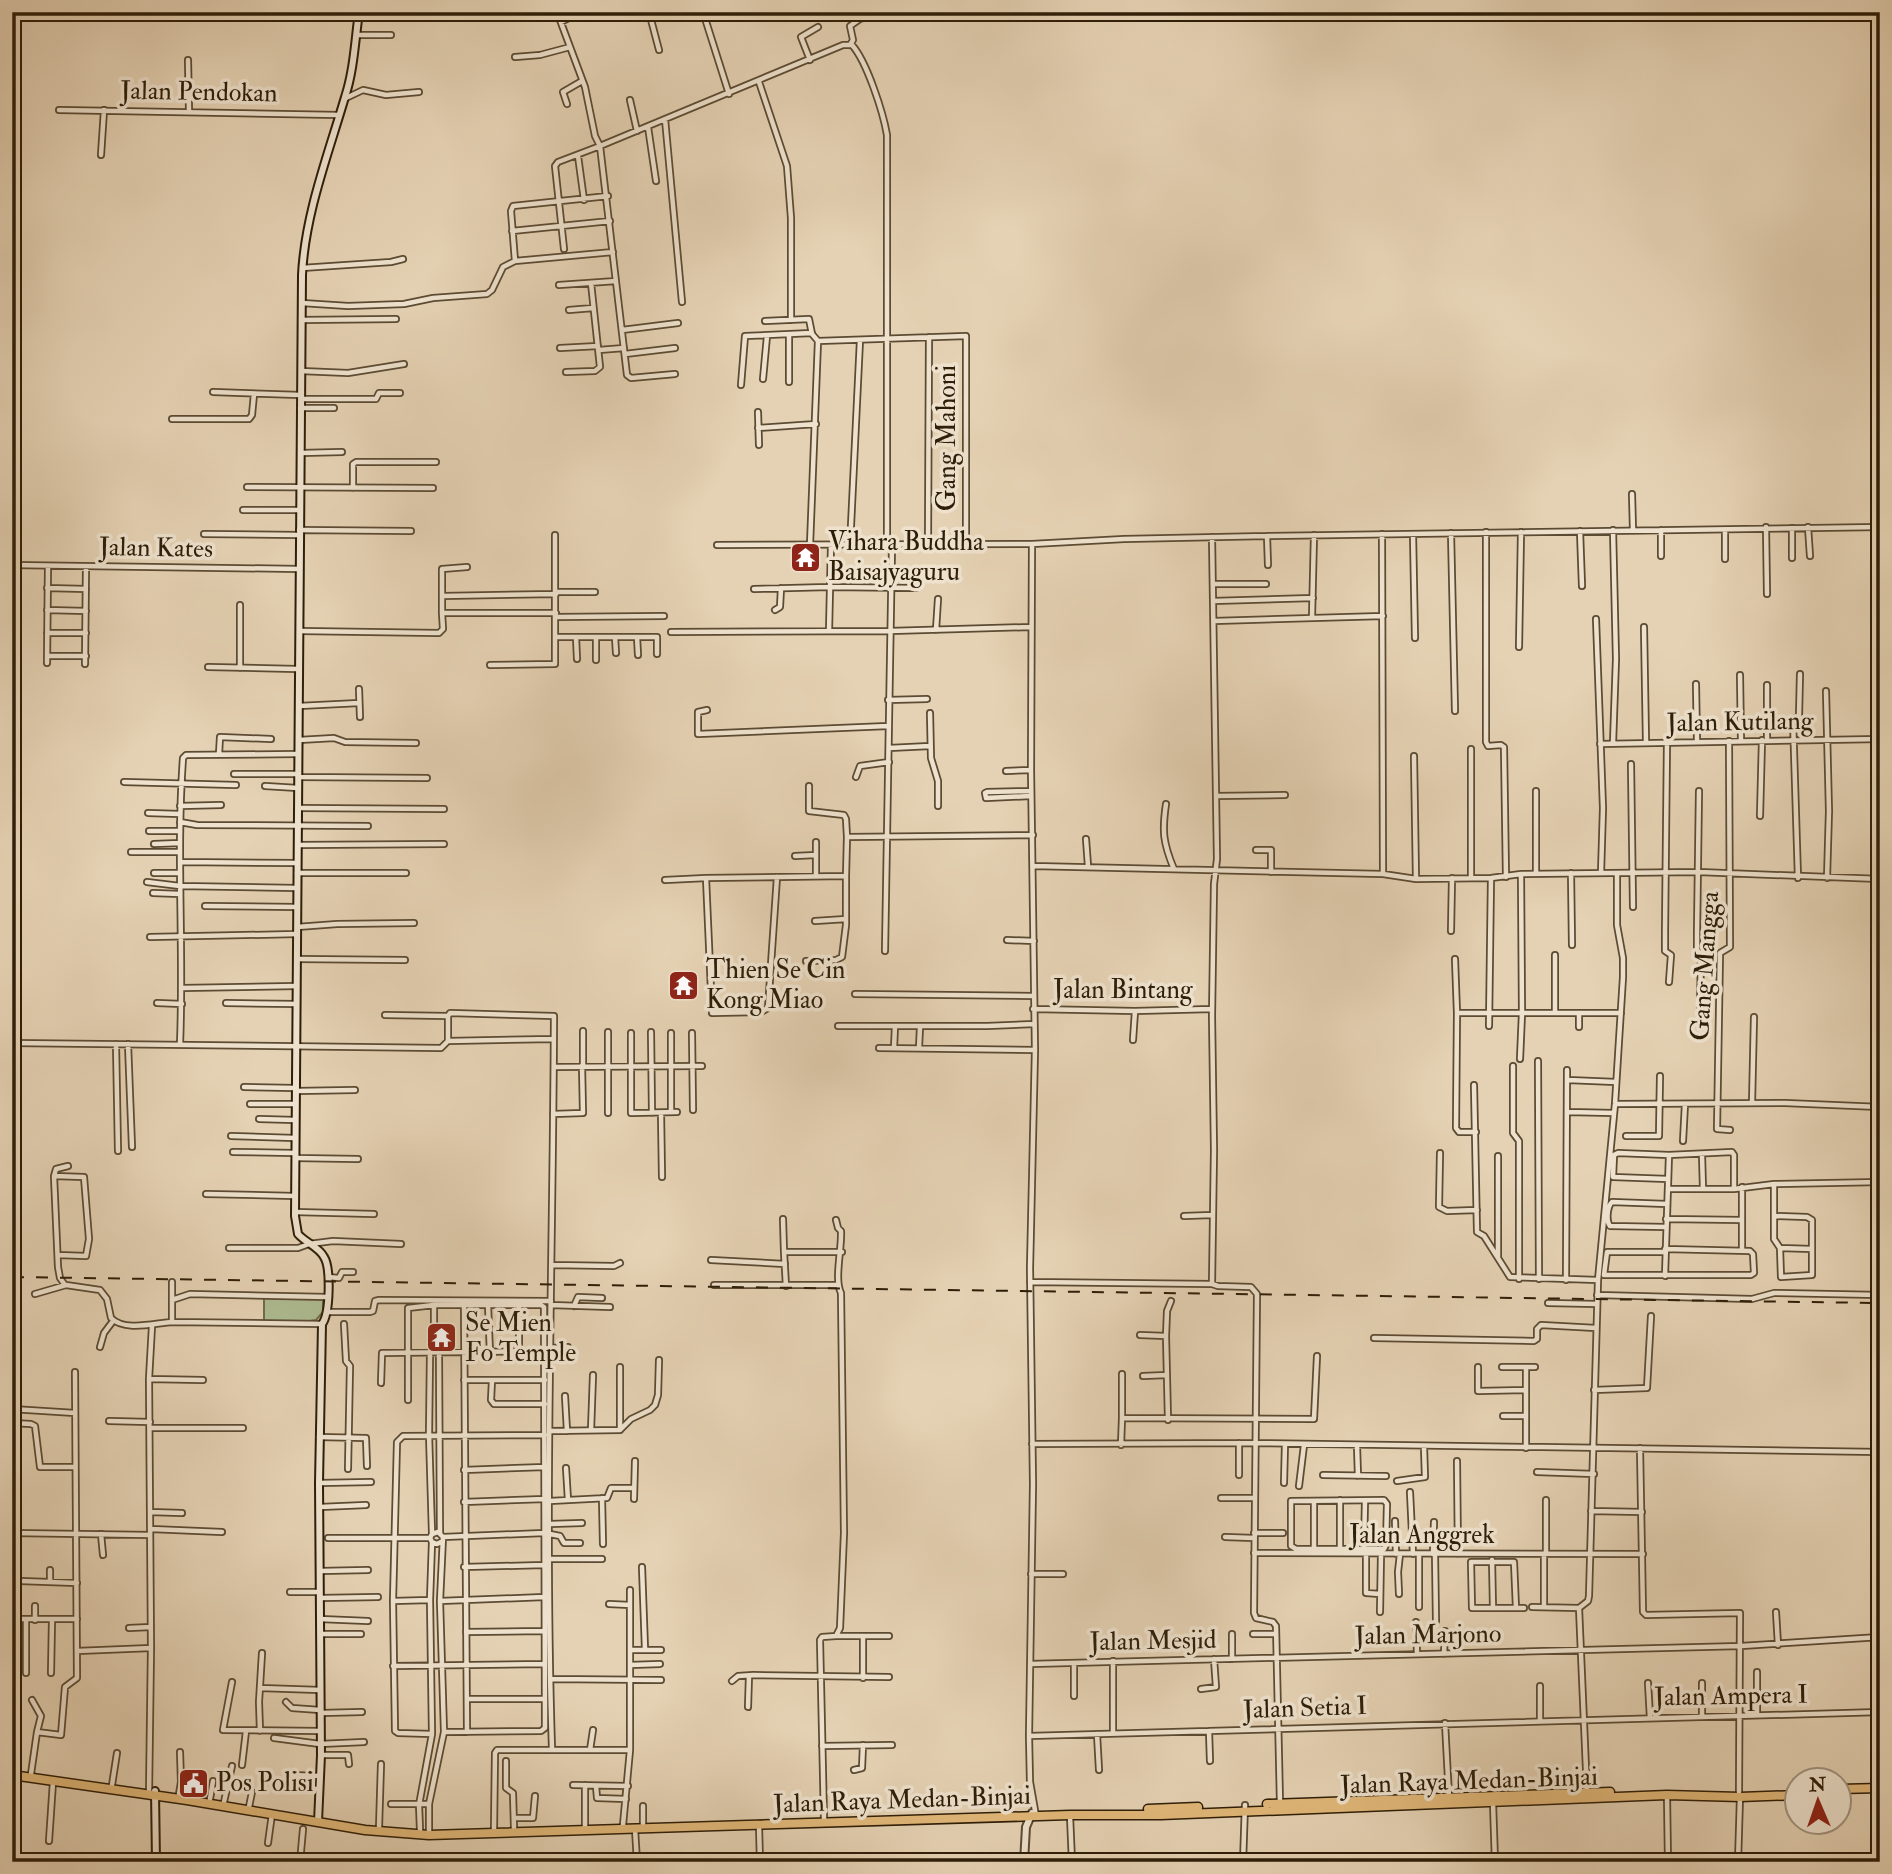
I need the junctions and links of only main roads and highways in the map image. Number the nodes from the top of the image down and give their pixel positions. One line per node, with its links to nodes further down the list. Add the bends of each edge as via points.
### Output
1 (359, 12): 11 (main road, via 345,98 309,222 301,303 295,1212 297,1231 327,1264 319,1437)
2 (12, 1773): 5 (highway, Jalan Raya Medan-Binjai); 5 (highway, Jalan Raya Medan-Binjai)
3 (1880, 1790): 4 (highway)
4 (1854, 1791)
5 (152, 1793): 11 (highway, Jalan Raya Medan-Binjai); 11 (highway, Jalan Raya Medan-Binjai); 13 (main road)
6 (1784, 1793): 7 (highway, Jalan Raya Medan-Binjai)
7 (1740, 1794): 8 (highway, Jalan Raya Medan-Binjai); 8 (highway, Jalan Raya Medan-Binjai, via 1587,1792)
8 (1523, 1797): 9 (highway, Jalan Raya Medan-Binjai); 9 (highway, Jalan Raya Medan-Binjai)
9 (1245, 1808): 10 (highway, Jalan Raya Medan-Binjai); 10 (highway, Jalan Raya Medan-Binjai, via 1161,1815)
10 (1030, 1815): 12 (highway, Jalan Raya Medan-Binjai); 12 (highway, Jalan Raya Medan-Binjai); 14 (main road)
11 (318, 1820): 12 (highway, Jalan Raya Medan-Binjai, via 379,1832 429,1835); 12 (highway, Jalan Raya Medan-Binjai, via 424,1831 494,1829 514,1823)
12 (639, 1826)
13 (156, 1862)
14 (1024, 1862)

